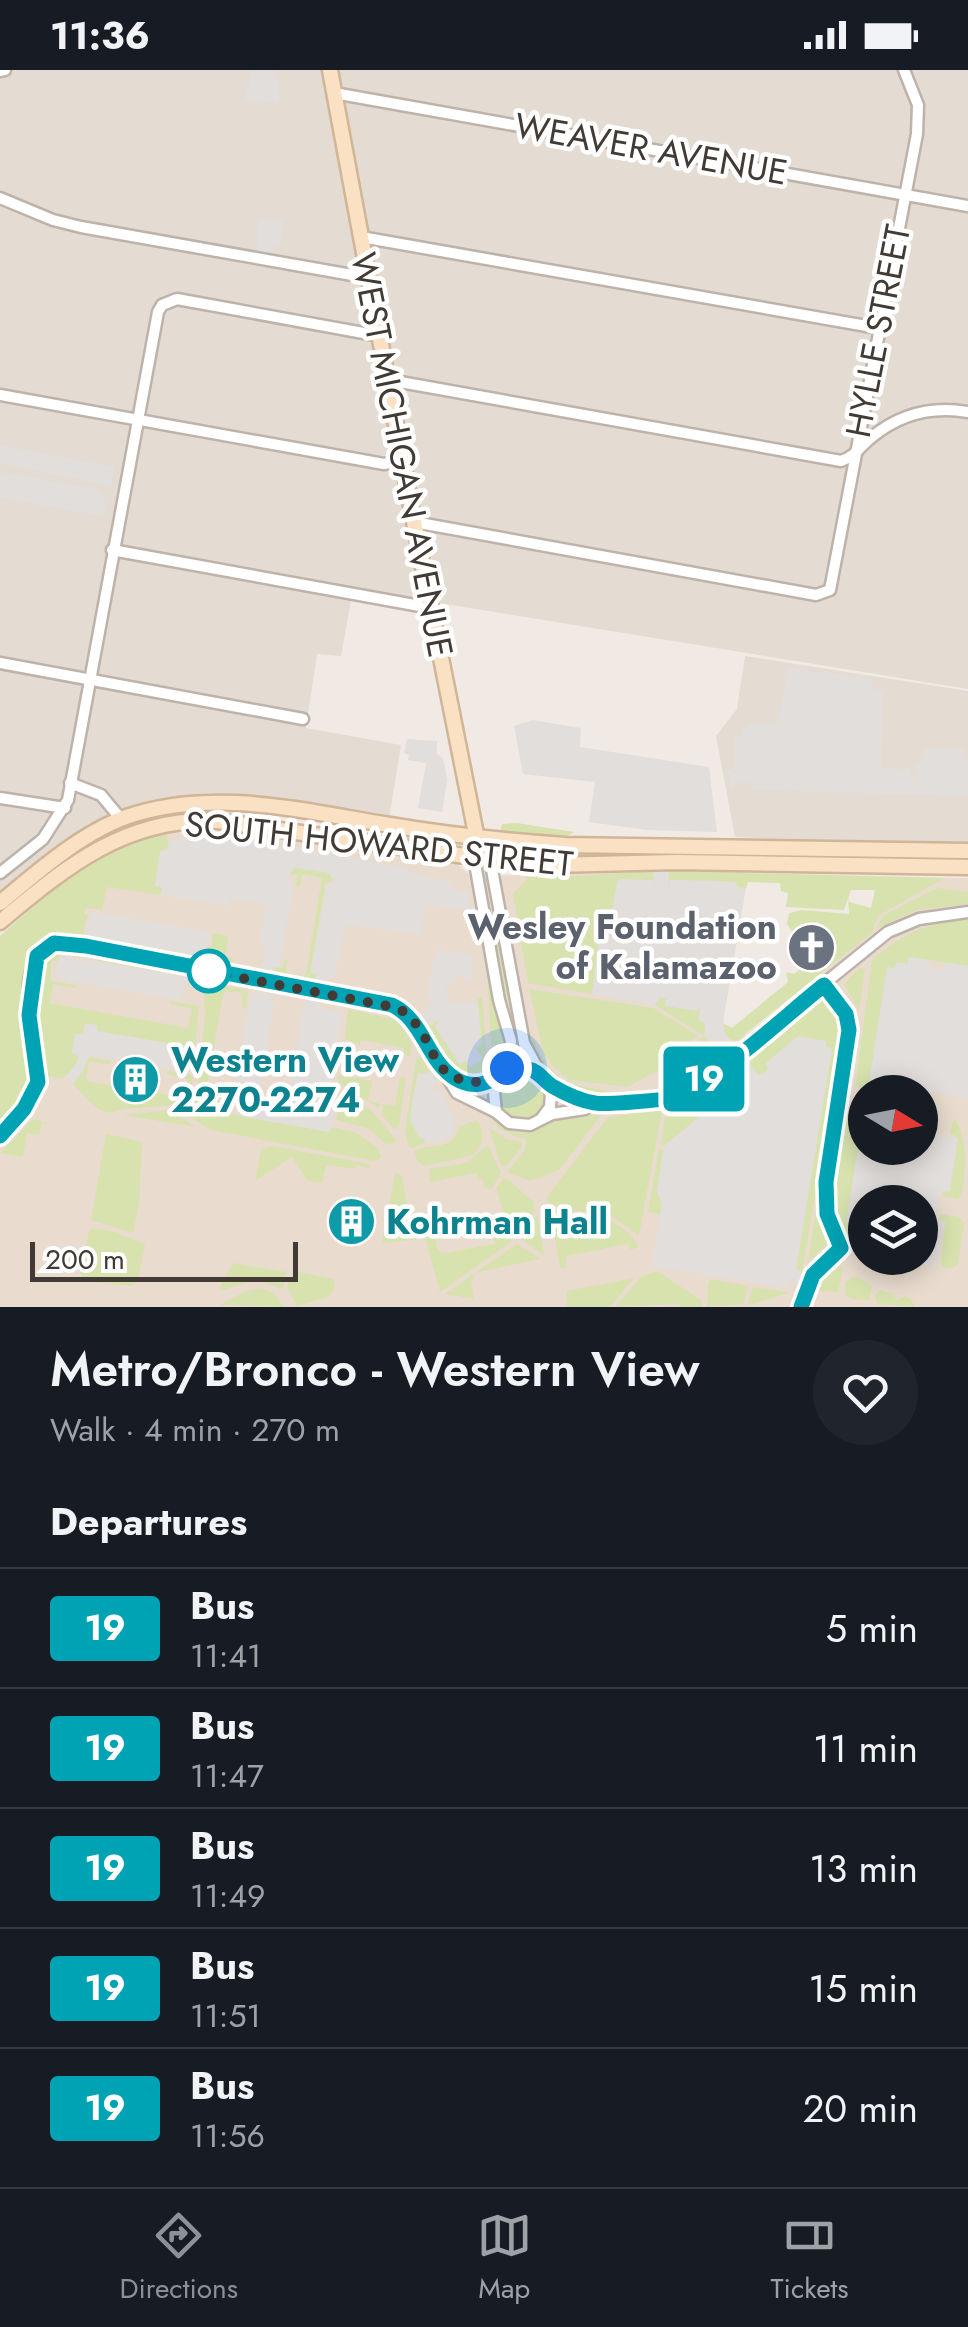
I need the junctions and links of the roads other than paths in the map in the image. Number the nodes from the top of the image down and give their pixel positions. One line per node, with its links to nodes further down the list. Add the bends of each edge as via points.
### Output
1 (330, 70): 3 (street, WEST MICHIGAN AVENUE)
2 (904, 70): 4 (street, HYLLE STREET, via 919,118)
3 (334, 93): 4 (street, WEAVER AVENUE); 7 (street, WEST MICHIGAN AVENUE)
4 (905, 194): 6 (street, WEAVER AVENUE); 9 (street, HYLLE STREET)
5 (0, 198): 8 (street, via 81,227)
6 (968, 206)
7 (361, 237): 8 (street, WEST MICHIGAN AVENUE); 9 (street)
8 (368, 278): 10 (street, WEST MICHIGAN AVENUE)
9 (878, 328): 15 (street, HYLLE STREET)
10 (380, 336): 11 (street, WEST MICHIGAN AVENUE); 14 (street, via 177,299 158,312)
11 (389, 380): 15 (street, via 836,460); 16 (street, WEST MICHIGAN AVENUE)
12 (0, 395): 14 (street)
13 (968, 412): 15 (street, via 910,415 882,429)
14 (136, 420): 16 (street); 18 (street)
15 (854, 456): 17 (street, HYLLE STREET, via 834,578 828,592 816,595)
16 (403, 462): 17 (street, WEST MICHIGAN AVENUE)
17 (414, 522): 19 (street, WEST MICHIGAN AVENUE)
18 (112, 550): 19 (street); 21 (street)
19 (431, 608): 27 (street, WEST MICHIGAN AVENUE)
20 (0, 664): 21 (street)
21 (89, 679): 22 (street); 23 (street)
22 (303, 719)
23 (70, 783): 25 (street); 26 (street, via 101,795)
24 (0, 798): 25 (street)
25 (64, 808): 34 (street, via 44,839)
26 (121, 819): 27 (street, SOUTH HOWARD STREET, via 224,801); 35 (street, SOUTH HOWARD STREET, via 64,852)
27 (478, 839): 28 (street, SOUTH HOWARD STREET); 30 (street, WEST MICHIGAN AVENUE); 31 (street, WEST MICHIGAN AVENUE)
28 (604, 845): 29 (street, SOUTH HOWARD STREET); 32 (street)
29 (968, 850)
30 (472, 857): 31 (street, SOUTH HOWARD STREET); 37 (street, SOUTH HOWARD STREET, via 217,821 162,824 96,849); 39 (street, WEST MICHIGAN AVENUE, via 511,1041)
31 (490, 859): 32 (street, SOUTH HOWARD STREET); 40 (street, WEST MICHIGAN AVENUE, via 524,1043)
32 (604, 864): 33 (street, SOUTH HOWARD STREET)
33 (968, 867)
34 (0, 873)
35 (0, 903)
36 (968, 912): 41 (street, via 888,932 732,1060 683,1091 663,1100)
37 (0, 922)
38 (441, 1066): 39 (street, via 460,1081); 42 (street, via 464,1098); 44 (street, via 410,1018 392,1005 54,943 37,956 30,996 38,1082)
39 (502, 1078): 40 (street, via 524,1068); 42 (street, WEST MICHIGAN AVENUE, via 493,1096)
40 (546, 1081): 41 (street); 43 (street, via 551,1102)
41 (594, 1103): 43 (street)
42 (496, 1112): 43 (street, via 515,1126)
43 (541, 1120)
44 (0, 1136)

